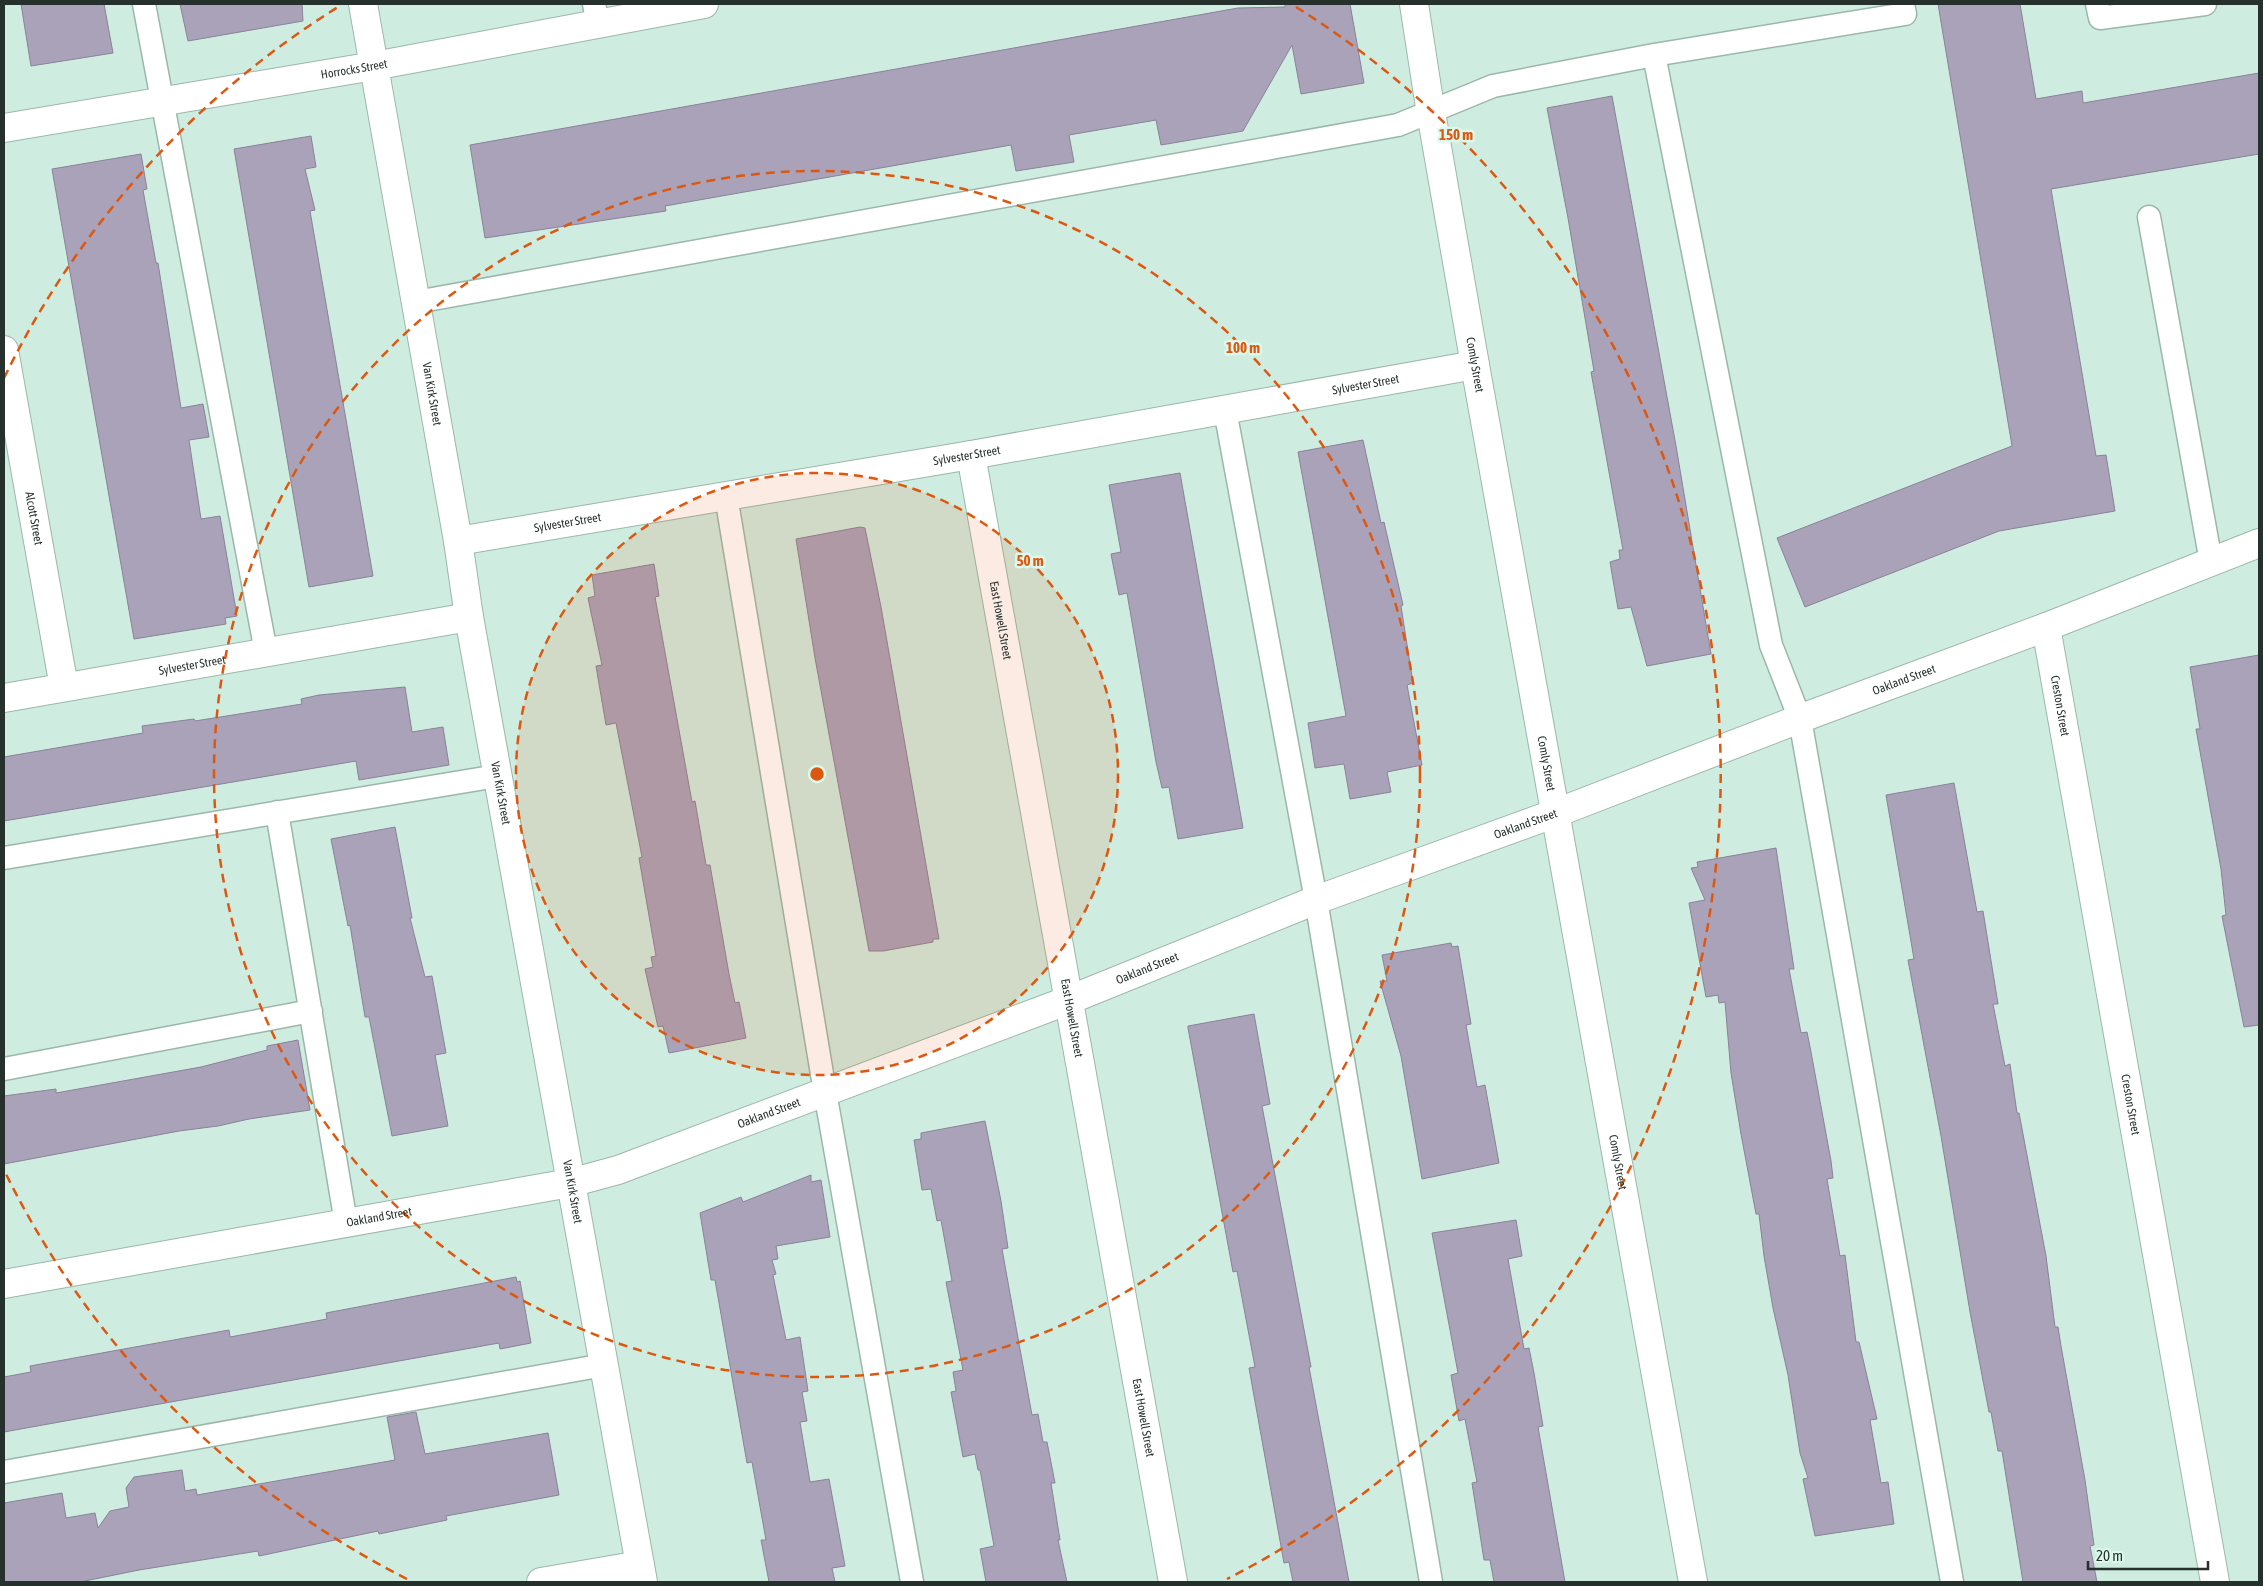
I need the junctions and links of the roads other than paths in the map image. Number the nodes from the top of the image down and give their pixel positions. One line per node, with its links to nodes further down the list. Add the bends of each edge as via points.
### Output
1 (144, 4): 11 (lane)
2 (363, 4): 10 (street, Van Kirk Street)
3 (704, 4): 8 (street, Horrocks Street)
4 (1414, 4): 12 (street, Comly Street)
5 (1903, 4): 9 (lane, via 1905,14)
6 (2098, 4): 7 (lane, via 2100,18)
7 (2205, 4)
8 (596, 14): 10 (street, Horrocks Street)
9 (1654, 55): 12 (lane, via 1493,86); 29 (lane, via 1771,645)
10 (374, 66): 11 (street, Horrocks Street); 15 (street, Van Kirk Street)
11 (160, 102): 13 (street, Horrocks Street); 26 (lane)
12 (1431, 112): 15 (lane, via 1398,125); 17 (street, Comly Street)
13 (4, 128)
14 (2149, 217): 23 (lane)
15 (416, 302): 21 (street, Van Kirk Street)
16 (4, 350): 27 (street, Alcott Street)
17 (1475, 365): 18 (street, Sylvester Street); 32 (street, Comly Street)
18 (1225, 410): 19 (street, Sylvester Street); 34 (lane)
19 (972, 455): 20 (street, Sylvester Street); 35 (street, East Howell Street)
20 (726, 496): 21 (street, Sylvester Street); 38 (lane)
21 (458, 541): 24 (street, Van Kirk Street)
22 (2259, 543): 23 (street, Oakland Street)
23 (2211, 562): 25 (street, Oakland Street)
24 (469, 617): 26 (street, Sylvester Street); 30 (street, Van Kirk Street)
25 (2046, 627): 29 (street, Oakland Street); 51 (street, Creston Street)
26 (266, 652): 27 (street, Sylvester Street)
27 (64, 687): 28 (street, Sylvester Street)
28 (4, 698)
29 (1800, 719): 32 (street, Oakland Street); 50 (lane)
30 (497, 776): 31 (lane); 39 (street, Van Kirk Street)
31 (277, 812): 33 (lane); 36 (lane)
32 (1556, 814): 34 (street, Oakland Street); 49 (street, Comly Street)
33 (4, 858)
34 (1316, 900): 35 (street, Oakland Street); 48 (lane)
35 (1069, 1000): 38 (street, Oakland Street); 47 (street, East Howell Street)
36 (311, 1011): 37 (lane); 40 (lane)
37 (4, 1069)
38 (825, 1092): 39 (street, Oakland Street, via 618,1170); 46 (lane)
39 (570, 1184): 40 (street, Oakland Street); 42 (street, Van Kirk Street)
40 (346, 1223): 41 (street, Oakland Street)
41 (4, 1284)
42 (604, 1365): 43 (lane); 44 (street, Van Kirk Street)
43 (4, 1472)
44 (642, 1573): 45 (street)
45 (541, 1582)
46 (912, 1582)
47 (1173, 1582)
48 (1431, 1582)
49 (1693, 1582)
50 (1952, 1582)
51 (2215, 1582)

